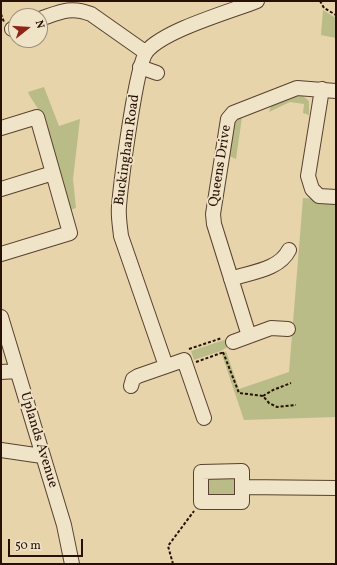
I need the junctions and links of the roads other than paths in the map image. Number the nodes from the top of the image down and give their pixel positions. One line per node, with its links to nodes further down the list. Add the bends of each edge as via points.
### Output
1 (257, 1): 3 (street, Buckingham Road, via 171,34 153,44)
2 (48, 16): 3 (street, via 72,9 82,10)
3 (146, 52): 4 (street, Buckingham Road)
4 (140, 67): 5 (street); 18 (street, Buckingham Road, via 127,143 119,220 121,236)
5 (157, 73)
6 (329, 90): 10 (street, via 308,176 312,189 319,196); 13 (street, Queens Drive, via 292,89 229,116 213,219)
7 (1, 128): 8 (street, via 37,117)
8 (53, 173): 9 (street); 12 (street, via 70,233)
9 (1, 189)
10 (336, 197)
11 (289, 250): 13 (street, via 285,258 276,264)
12 (1, 254)
13 (231, 279): 16 (street, Queens Drive)
14 (1, 317): 19 (street, Uplands Avenue)
15 (288, 329): 16 (street, via 271,328)
16 (249, 336): 17 (street)
17 (230, 342)
18 (166, 366): 21 (street, via 138,376 133,379); 22 (street, via 184,360)
19 (17, 371): 20 (street); 24 (street, Uplands Avenue)
20 (1, 372)
21 (131, 386)
22 (204, 418)
23 (1, 450): 24 (street)
24 (42, 456): 27 (street, Uplands Avenue, via 64,525)
25 (242, 487): 25 (street, via 242,502 201,502 201,472 242,471); 26 (street)
26 (336, 488)
27 (72, 564)

